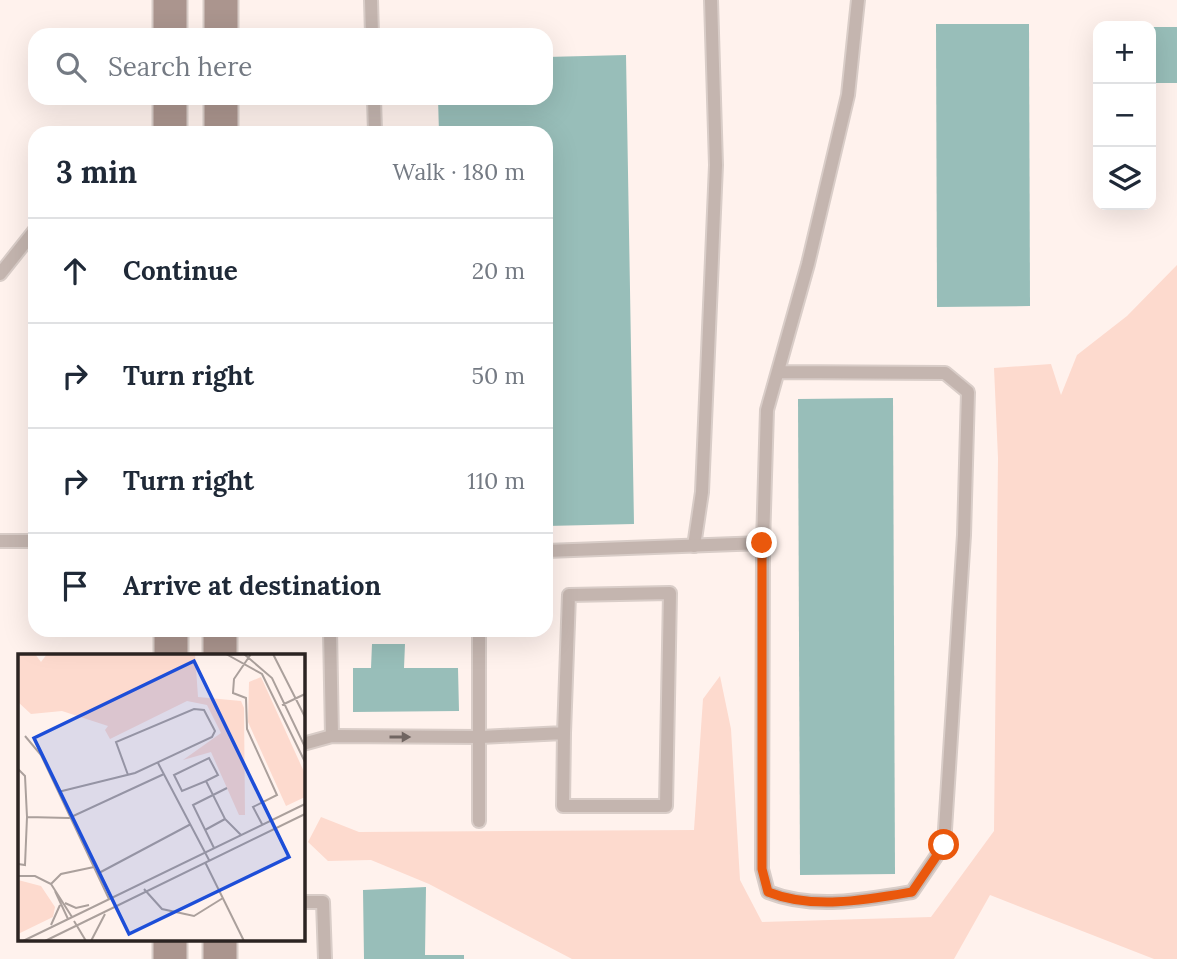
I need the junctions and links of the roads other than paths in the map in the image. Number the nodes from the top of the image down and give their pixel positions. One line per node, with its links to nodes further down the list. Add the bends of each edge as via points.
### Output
1 (170, 0): 6 (main road)
2 (220, 0): 7 (main road)
3 (371, 0): 8 (lane)
4 (711, 0): 21 (lane, via 716,165 702,492)
5 (858, 0): 17 (lane, via 848,95)
6 (170, 28)
7 (220, 28)
8 (372, 28)
9 (170, 105): 12 (main road)
10 (220, 105): 13 (main road)
11 (374, 105): 14 (lane)
12 (170, 126)
13 (220, 126)
14 (375, 126)
15 (28, 239): 16 (lane)
16 (0, 274)
17 (778, 372): 20 (lane, via 767,410); 20 (lane, via 945,373 968,392 964,535 944,845 912,892 854,902 786,899 768,892 762,869)
18 (0, 541): 19 (lane)
19 (28, 541)
20 (762, 543): 21 (lane)
21 (694, 546): 22 (lane)
22 (553, 551)
23 (330, 637): 26 (lane)
24 (479, 637): 27 (lane)
25 (564, 733): 25 (lane, via 569,594 670,593 666,806 563,806); 27 (lane)
26 (332, 736): 27 (lane, one-way to 27); 28 (lane)
27 (481, 737): 29 (lane)
28 (304, 744)
29 (480, 821)
30 (304, 902): 31 (lane, via 323,902)
31 (324, 959)

